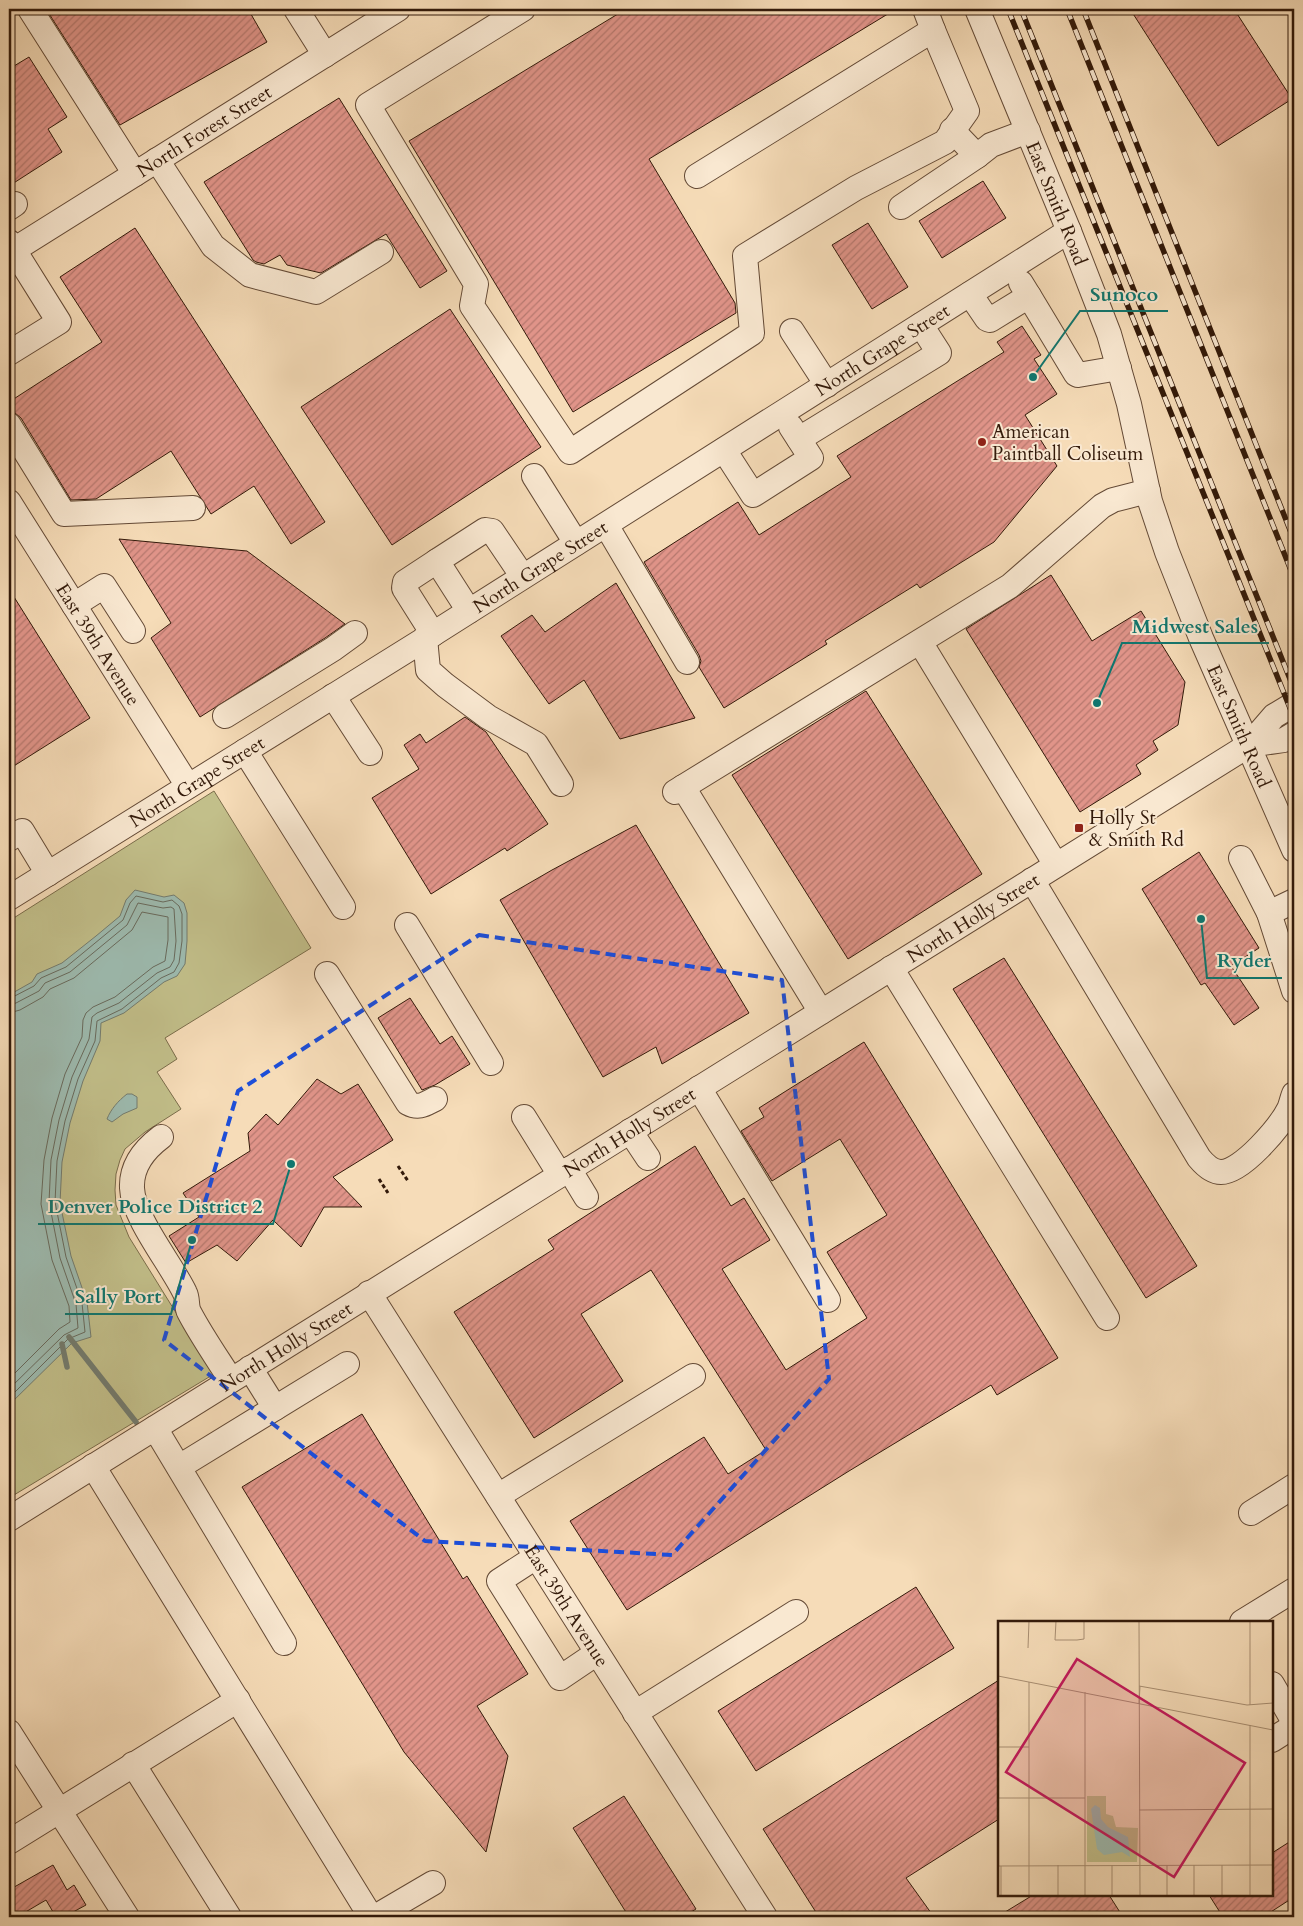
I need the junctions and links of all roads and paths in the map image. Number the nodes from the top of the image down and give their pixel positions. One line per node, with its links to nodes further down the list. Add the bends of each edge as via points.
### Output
1 (30, 9): 12 (street)
2 (296, 9): 7 (street)
3 (523, 9): 8 (street, via 368,105 476,284 472,306 570,452 752,333 745,256 856,188 945,142)
4 (977, 9): 9 (street, East Smith Road)
5 (387, 12): 7 (street, North Forest Street)
6 (929, 19): 8 (street, via 967,111); 13 (street)
7 (324, 55): 11 (street, North Forest Street)
8 (952, 130): 10 (street)
9 (1028, 132): 10 (street, via 991,145); 15 (street, East Smith Road)
10 (976, 156): 14 (street)
11 (157, 160): 12 (street, North Forest Street); 17 (street, via 213,246 250,275 316,292)
12 (135, 174): 16 (street, North Forest Street)
13 (697, 176)
14 (900, 207)
15 (1070, 231): 18 (street, North Grape Street); 25 (street, East Smith Road)
16 (10, 248): 23 (street, via 59,322)
17 (381, 252)
18 (1012, 268): 19 (street, North Grape Street); 20 (street)
19 (970, 294): 20 (street, via 990,320); 21 (street, North Grape Street)
20 (1029, 296): 25 (street, via 1076,374)
21 (922, 325): 24 (street, North Grape Street); 27 (street, via 939,352)
22 (792, 331): 26 (street)
23 (9, 353)
24 (878, 353): 26 (street, North Grape Street); 27 (street)
25 (1119, 368): 36 (street, East Smith Road)
26 (836, 379): 28 (street, North Grape Street); 29 (street)
27 (895, 380): 29 (street)
28 (806, 398): 30 (street, North Grape Street); 31 (street)
29 (862, 400): 31 (street)
30 (782, 413): 33 (street); 34 (street, North Grape Street)
31 (823, 424): 33 (street)
32 (9, 425): 38 (street, via 64,514)
33 (799, 439): 34 (street, via 810,458 753,495)
34 (724, 450): 39 (street, North Grape Street)
35 (534, 476): 40 (street)
36 (1148, 491): 48 (street, via 1102,506 1010,586); 56 (street, East Smith Road, via 1180,586)
37 (9, 502): 43 (street, East 39th Avenue)
38 (193, 508)
39 (606, 525): 40 (street, North Grape Street); 50 (street)
40 (576, 543): 44 (street, North Grape Street)
41 (437, 562): 42 (street, via 485,530 492,531); 44 (street); 47 (street, via 405,582 404,588)
42 (519, 571)
43 (74, 605): 45 (street, via 104,586); 60 (street, East 39th Avenue)
44 (469, 611): 47 (street, North Grape Street)
45 (134, 631)
46 (356, 633): 49 (street)
47 (429, 636): 51 (street, North Grape Street); 59 (street, via 428,670 488,717 536,744)
48 (920, 642): 64 (street); 75 (street, via 679,790)
49 (333, 649): 51 (street); 54 (street)
50 (688, 662)
51 (354, 682): 52 (street, North Grape Street)
52 (333, 696): 57 (street, North Grape Street); 58 (street)
53 (1294, 704): 56 (street, North Holly Street, via 1274,716)
54 (225, 716)
55 (1294, 734): 56 (street, North Holly Street, via 1284,740)
56 (1249, 745): 62 (street, East Smith Road); 64 (street, North Holly Street)
57 (245, 751): 60 (street, North Grape Street); 69 (street)
58 (370, 753)
59 (561, 784)
60 (188, 786): 65 (street, North Grape Street)
61 (9, 839): 65 (street, via 22,831)
62 (1294, 850)
63 (1241, 858): 70 (street)
64 (1056, 865): 66 (street, North Holly Street)
65 (48, 874): 67 (street, North Grape Street)
66 (1032, 880): 72 (street, North Holly Street); 78 (street, via 1204,1164 1214,1171 1223,1172 1238,1165 1256,1151 1273,1130 1288,1110)
67 (9, 898)
68 (1294, 901): 70 (street)
69 (343, 907)
70 (1269, 913): 74 (street)
71 (407, 925): 76 (street)
72 (890, 968): 75 (street, North Holly Street); 92 (street)
73 (327, 974): 79 (street, via 408,1103 420,1106)
74 (1294, 992)
75 (820, 1012): 77 (street, North Holly Street)
76 (491, 1063)
77 (699, 1088): 81 (street, North Holly Street); 91 (street)
78 (1294, 1094)
79 (435, 1099)
80 (524, 1117): 85 (street)
81 (630, 1131): 83 (street); 85 (street, North Holly Street)
82 (161, 1137): 94 (street, via 138,1160 133,1176 132,1189 144,1224 186,1295 187,1310)
83 (648, 1158)
84 (398, 1166): 87 (path)
85 (564, 1172): 89 (street); 90 (street, North Holly Street)
86 (379, 1179): 88 (path)
87 (408, 1181)
88 (388, 1193)
89 (586, 1197)
90 (370, 1293): 94 (street, North Holly Street); 101 (street, East 39th Avenue)
91 (828, 1300)
92 (1107, 1318)
93 (346, 1364): 96 (street)
94 (242, 1373): 96 (street); 97 (street, North Holly Street)
95 (693, 1376): 101 (street)
96 (275, 1408): 99 (street)
97 (155, 1428): 98 (street, North Holly Street); 99 (street)
98 (93, 1466): 103 (street, North Holly Street); 111 (street)
99 (179, 1467): 108 (street)
100 (1294, 1486): 102 (street)
101 (498, 1496): 104 (street, East 39th Avenue)
102 (1251, 1514)
103 (9, 1519)
104 (536, 1557): 109 (street, East 39th Avenue); 109 (street, via 499,1581 560,1678)
105 (1294, 1590): 107 (street)
106 (796, 1612): 112 (street)
107 (1244, 1621)
108 (284, 1643)
109 (597, 1653): 112 (street, East 39th Avenue)
110 (1273, 1686): 113 (street)
111 (238, 1700): 117 (street); 123 (street)
112 (635, 1713): 124 (street, East 39th Avenue)
113 (1294, 1722)
114 (1294, 1726): 116 (street)
115 (9, 1732): 118 (street)
116 (1273, 1739)
117 (133, 1764): 118 (street); 122 (street)
118 (59, 1811): 119 (street); 121 (street)
119 (9, 1842)
120 (433, 1883): 123 (street)
121 (127, 1917)
122 (230, 1917)
123 (373, 1917)
124 (765, 1917)

